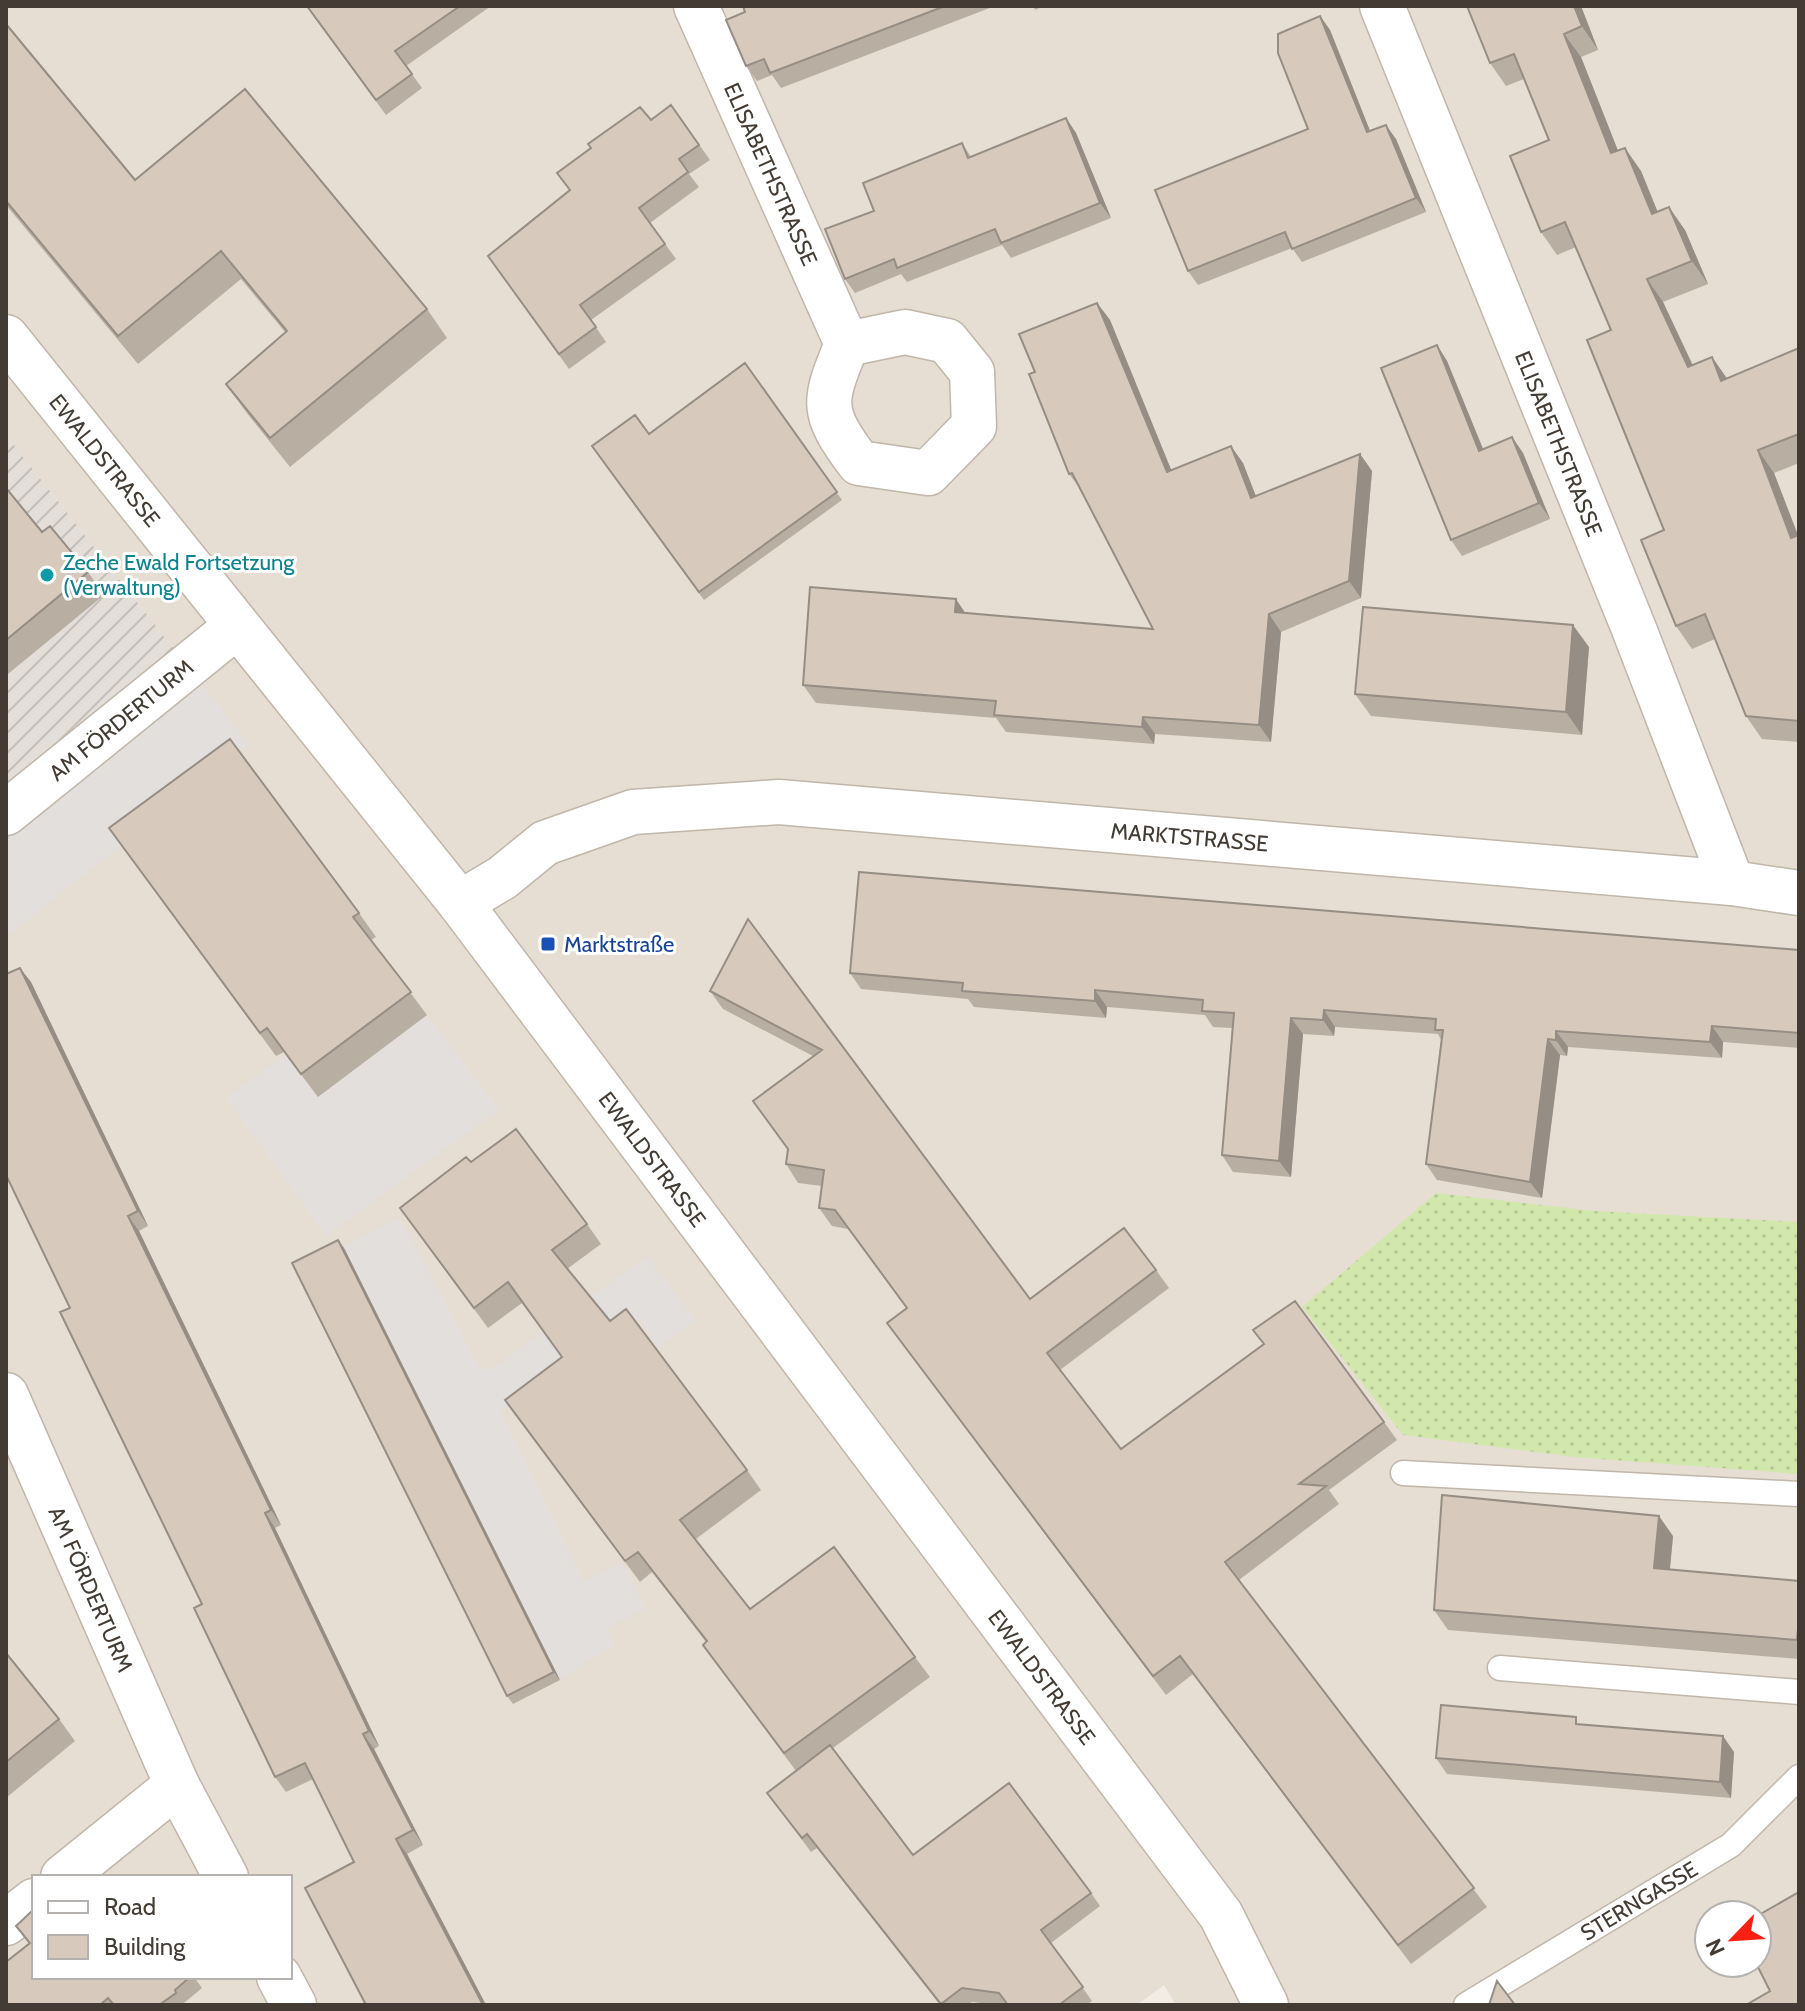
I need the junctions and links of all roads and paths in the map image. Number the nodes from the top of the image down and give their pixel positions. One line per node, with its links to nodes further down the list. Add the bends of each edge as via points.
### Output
1 (696, 6): 4 (street, ELISABETHSTRASSE)
2 (1382, 6): 7 (street, ELISABETHSTRASSE)
3 (6, 337): 5 (street, EWALDSTRASSE)
4 (847, 344)
5 (237, 626): 6 (street, AM FÖRDERTURM); 9 (street, EWALDSTRASSE)
6 (6, 813)
7 (1732, 883): 8 (street, MARKTSTRASSE); 9 (street, MARKTSTRASSE, via 779,802 633,812 545,843)
8 (1799, 893)
9 (460, 903): 23 (street, EWALDSTRASSE, via 1221,1915)
10 (6, 1395): 16 (street, AM FÖRDERTURM)
11 (1403, 1473): 12 (lane)
12 (1799, 1494)
13 (1500, 1668): 14 (lane)
14 (1799, 1692)
15 (1799, 1777): 24 (lane, STERNGASSE, via 1731,1845)
16 (177, 1785): 17 (street); 18 (street, AM FÖRDERTURM)
17 (65, 1875)
18 (225, 1875)
19 (32, 1903): 20 (street)
20 (6, 1923)
21 (280, 1979): 22 (street)
22 (294, 2005)
23 (1266, 2005)
24 (1466, 2005)

